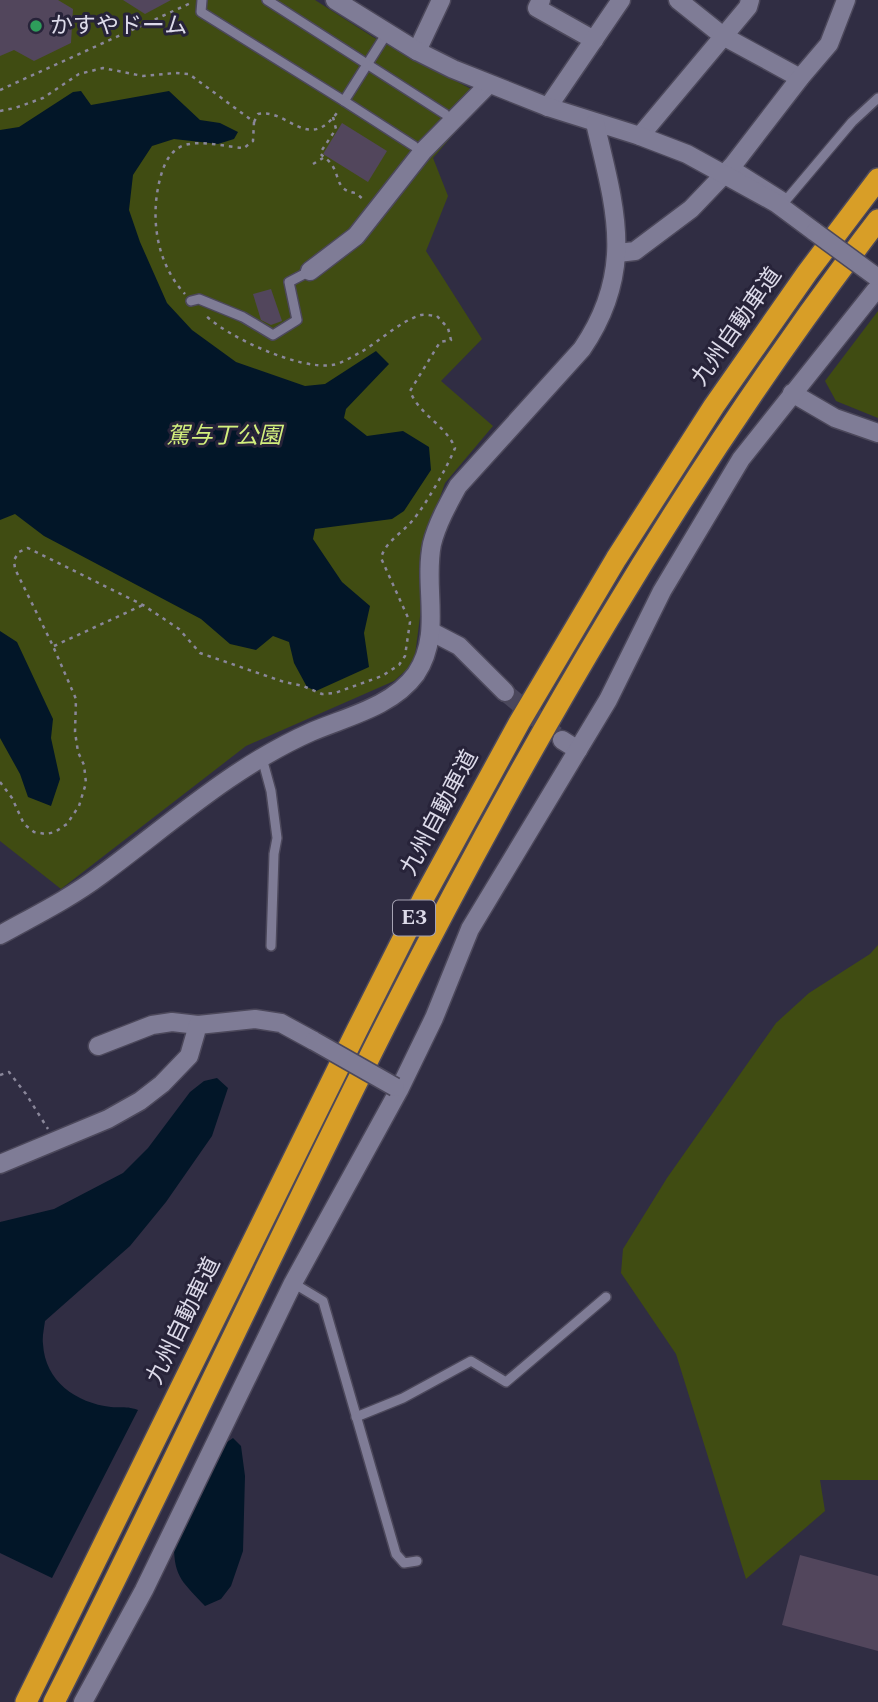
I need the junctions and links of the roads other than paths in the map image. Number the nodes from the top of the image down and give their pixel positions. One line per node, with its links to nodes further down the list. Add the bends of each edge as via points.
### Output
1 (200, 0): 18 (lane, via 201,12)
2 (268, 0): 14 (lane)
3 (335, 0): 10 (street)
4 (441, 0): 13 (street)
5 (541, 0): 12 (street, via 537,8)
6 (621, 0): 12 (street)
7 (678, 0): 11 (street)
8 (750, 0): 11 (street)
9 (846, 0): 15 (street, via 829,44)
10 (387, 33): 13 (street); 14 (lane)
11 (723, 36): 15 (street); 22 (street)
12 (594, 40): 19 (street)
13 (417, 51): 16 (street)
14 (368, 64): 18 (lane); 20 (lane)
15 (800, 78): 24 (street)
16 (489, 84): 19 (street); 28 (street, via 423,151 356,236)
17 (878, 98): 24 (lane, via 787,199)
18 (344, 101): 23 (lane)
19 (548, 107): 21 (street)
20 (445, 114)
21 (595, 123): 22 (street); 27 (street, via 617,216)
22 (640, 136): 24 (street)
23 (414, 146)
24 (729, 169): 27 (street, via 691,209 635,251); 29 (street, bridge)
25 (878, 179): 48 (highway, 九州自動車道 / E3, via 713,406 519,723 357,1030)
26 (878, 220): 49 (highway, E3, via 734,421 636,573 539,738 377,1042)
27 (618, 253): 33 (street, via 610,297 594,331 458,486 445,509 432,545)
28 (310, 271): 30 (lane, via 289,282 297,320 273,335 210,303)
29 (877, 280): 31 (street)
30 (191, 301)
31 (792, 393): 32 (street, via 835,418); 36 (street, via 741,460 669,579)
32 (878, 433)
33 (432, 632): 34 (street, via 459,646); 37 (street, via 425,658 402,689)
34 (505, 692)
35 (562, 740): 36 (street)
36 (578, 750): 42 (street, via 470,929 434,1018)
37 (262, 756): 38 (street, via 87,885); 39 (lane, via 277,838)
38 (0, 935)
39 (271, 946)
40 (198, 1025): 41 (street, via 152,1025); 42 (street, bridge, via 255,1020 281,1023); 43 (street, via 189,1056 140,1101)
41 (98, 1046)
42 (397, 1088): 44 (street)
43 (0, 1164)
44 (293, 1283): 46 (lane, via 323,1301); 50 (street, via 144,1590)
45 (606, 1297): 46 (lane, via 506,1382 471,1361)
46 (356, 1417): 47 (lane, via 396,1554 404,1563)
47 (417, 1561)
48 (26, 1702)
49 (54, 1702)
50 (83, 1702)

